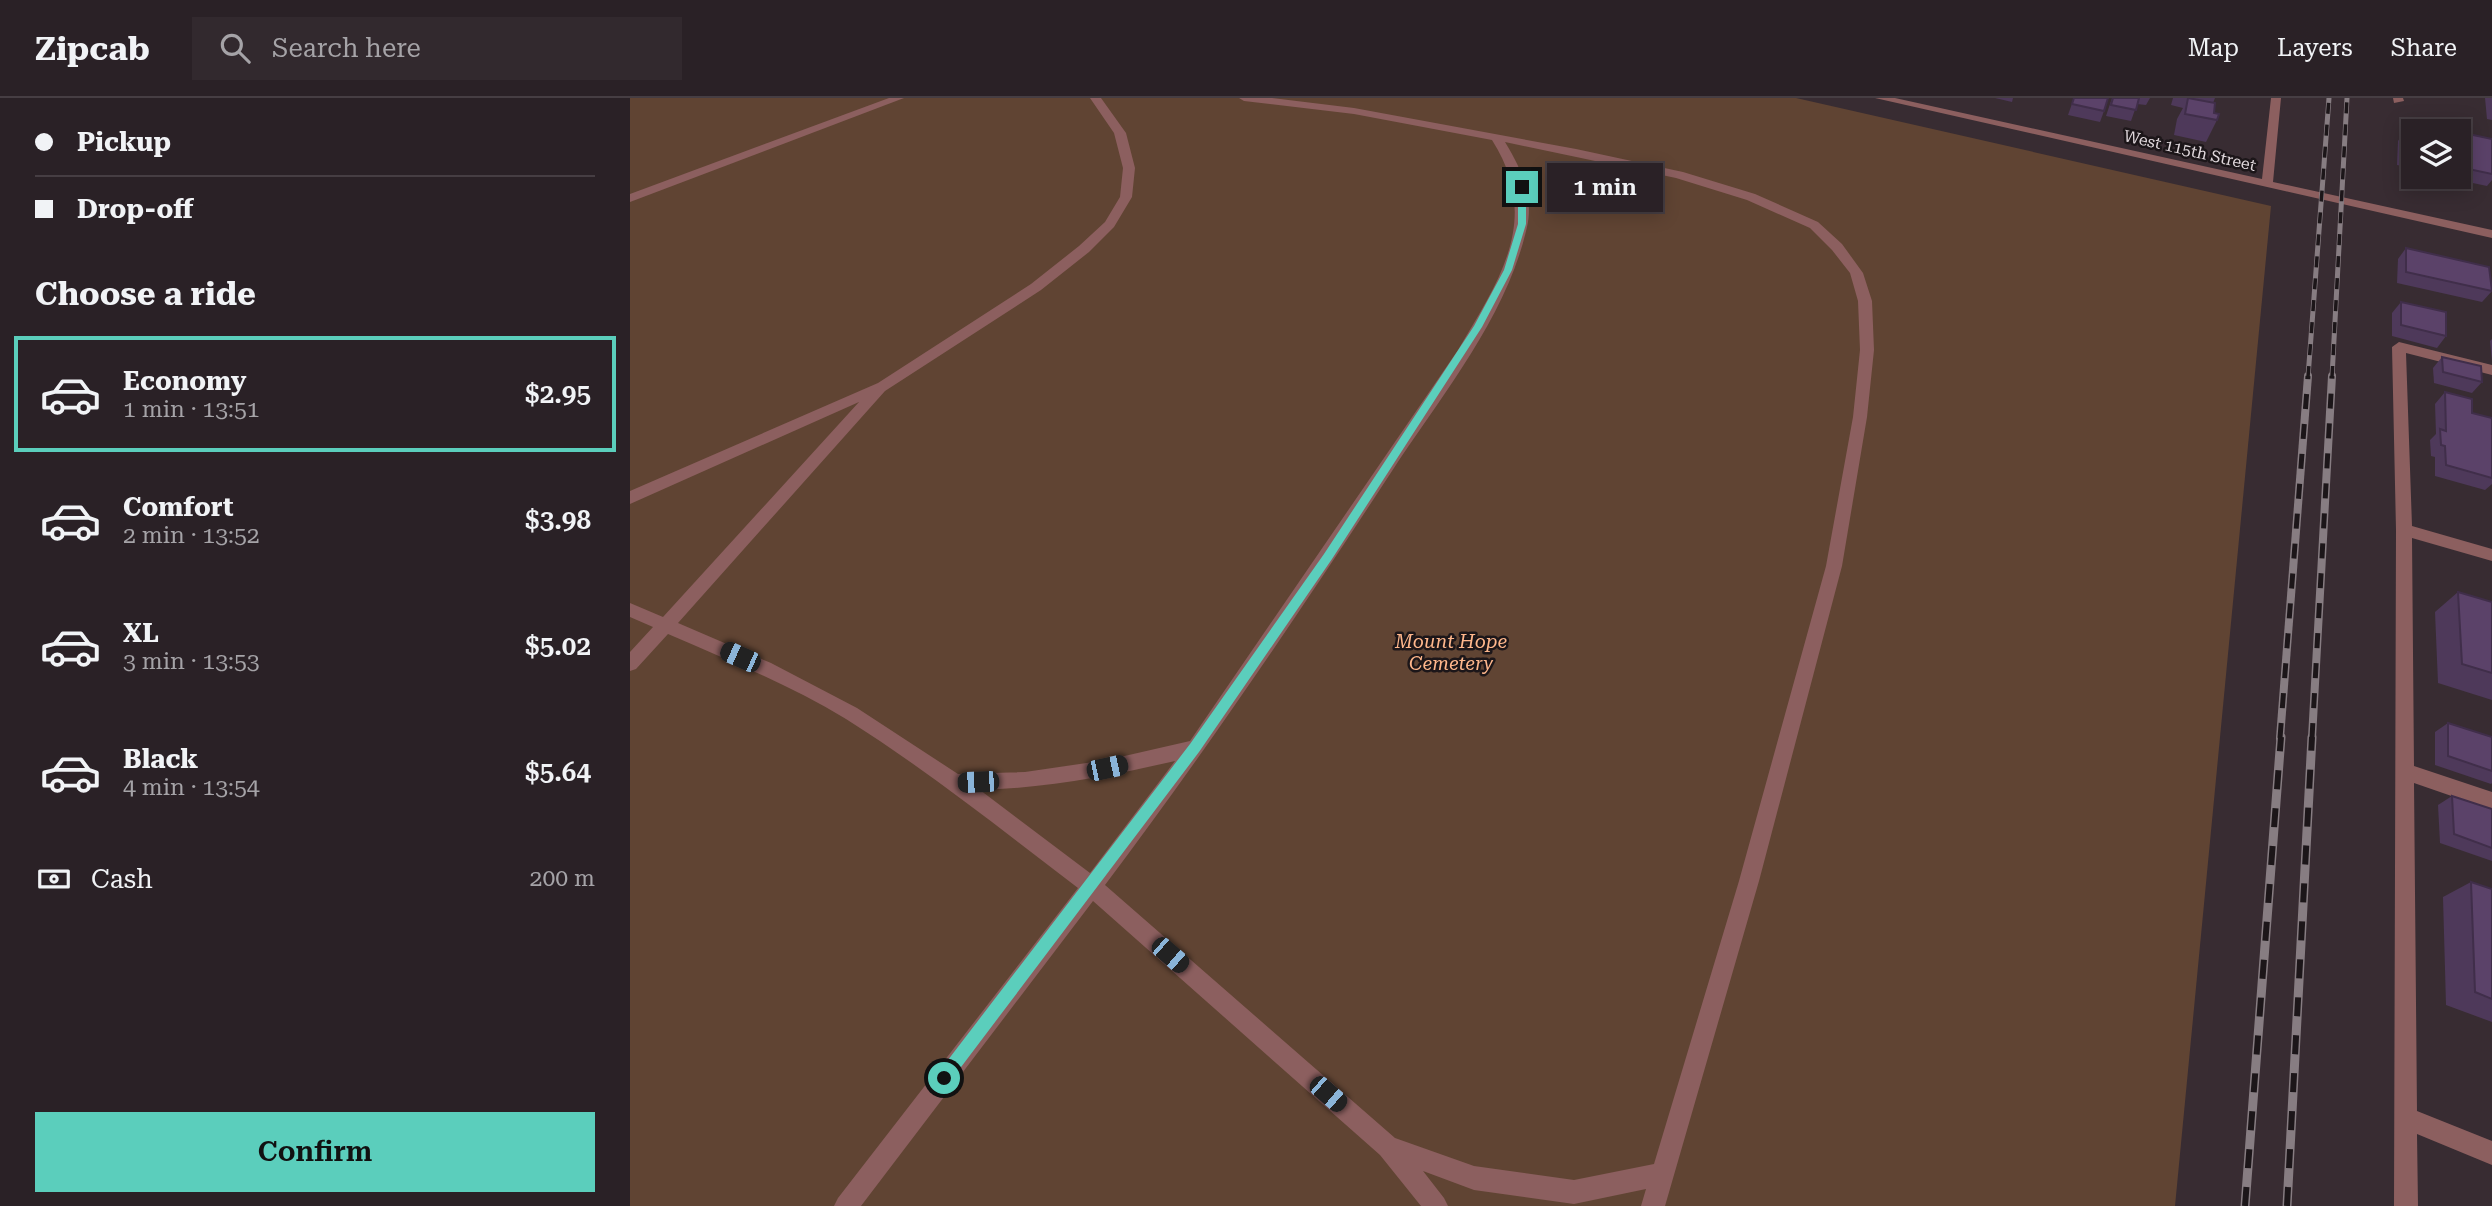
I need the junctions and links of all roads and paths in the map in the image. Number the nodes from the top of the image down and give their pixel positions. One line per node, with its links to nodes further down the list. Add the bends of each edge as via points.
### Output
1 (899, 98): 8 (street)
2 (1095, 98): 11 (street, via 1120,134 1129,168 1126,197 1110,224 1036,287)
3 (1244, 98): 6 (street, via 1354,111)
4 (1880, 98): 7 (street, West 115th Street)
5 (2276, 98): 7 (street)
6 (1495, 136): 18 (street, via 1522,187 1522,224 1508,270 1478,327); 26 (street, via 1679,175 1751,197 1814,225 1856,273 1864,301 1867,350 1860,417 1834,566)
7 (2267, 184): 9 (street, West 115th Street)
8 (630, 198)
9 (2492, 234)
10 (2492, 370): 13 (street, via 2399,347)
11 (883, 386): 12 (street); 16 (street)
12 (630, 498)
13 (2404, 530): 14 (street); 19 (street)
14 (2492, 555)
15 (630, 610): 16 (street)
16 (665, 624): 17 (street); 20 (street, via 851,713)
17 (630, 664)
18 (1195, 748): 20 (street, via 1107,768); 22 (street)
19 (2404, 771): 21 (street); 23 (street)
20 (954, 783): 22 (street)
21 (2492, 801)
22 (1090, 886): 24 (street); 27 (street)
23 (2405, 1118): 25 (street); 30 (street)
24 (1388, 1147): 26 (street, via 1475,1178 1574,1192); 28 (street)
25 (2492, 1153)
26 (1663, 1174): 29 (street)
27 (846, 1206)
28 (1436, 1206)
29 (1653, 1206)
30 (2406, 1206)

